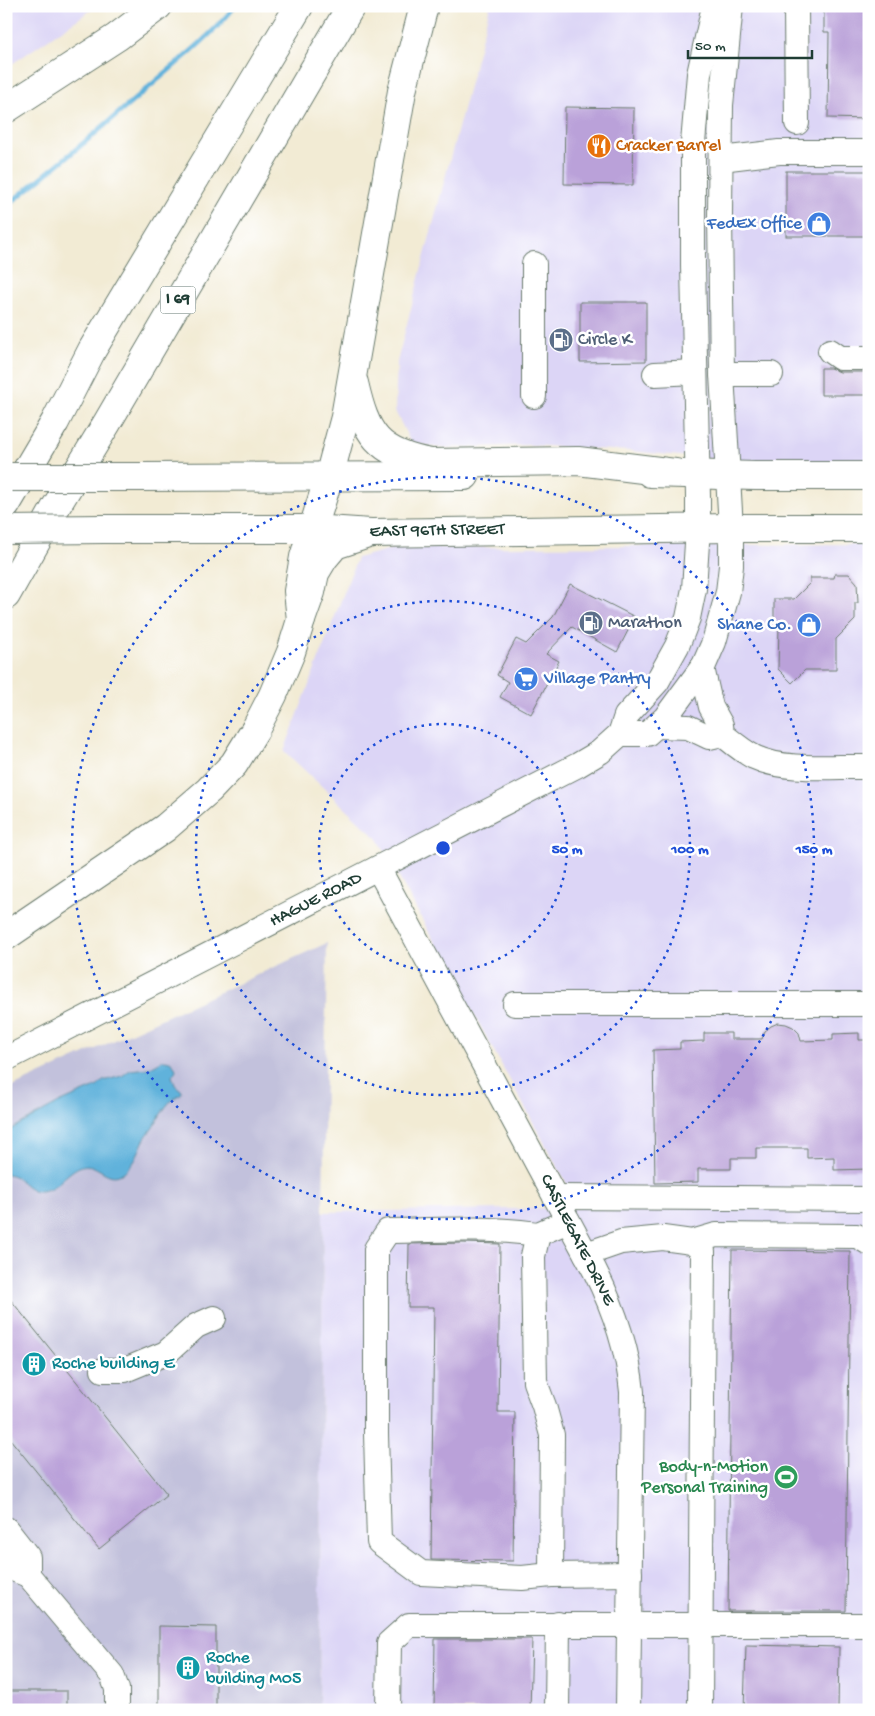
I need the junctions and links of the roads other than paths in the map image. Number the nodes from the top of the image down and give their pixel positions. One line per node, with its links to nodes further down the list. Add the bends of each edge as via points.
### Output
1 (158, 6): 8 (main road)
2 (299, 6): 26 (main road, I 69, via 92,350 55,422)
3 (351, 6): 33 (main road, I 69)
4 (424, 6): 19 (main road, via 402,91)
5 (714, 6): 15 (street, HAGUE ROAD, via 699,74 693,144)
6 (731, 6): 11 (street, via 721,105)
7 (796, 6): 9 (street)
8 (6, 108)
9 (797, 123)
10 (869, 152): 11 (street, via 779,152)
11 (721, 159): 17 (street)
12 (534, 264): 20 (street)
13 (830, 351): 14 (street, via 840,358)
14 (869, 358)
15 (695, 372): 16 (street); 24 (street, HAGUE ROAD)
16 (655, 374)
17 (722, 374): 18 (street); 25 (street)
18 (771, 374)
19 (352, 377): 23 (main road); 24 (main road, via 360,409 371,432 384,447 413,460 578,461)
20 (534, 396)
21 (869, 476): 25 (main road)
22 (6, 477): 23 (main road, bridge)
23 (329, 478): 24 (main road); 30 (main road)
24 (690, 481): 25 (main road); 27 (street, HAGUE ROAD)
25 (729, 486): 28 (street)
26 (6, 505)
27 (698, 528): 28 (main road, EAST 96TH STREET); 32 (main road, EAST 96TH STREET); 37 (street, HAGUE ROAD, via 696,577 688,618 657,682 626,716)
28 (731, 528): 29 (main road, EAST 96TH STREET); 35 (street, via 728,592 714,642)
29 (869, 528)
30 (312, 529): 31 (main road, EAST 96TH STREET, bridge); 32 (main road, EAST 96TH STREET); 34 (main road, via 298,591)
31 (6, 530)
32 (371, 533): 34 (main road, via 335,545 324,558 315,573)
33 (6, 595)
34 (300, 620): 41 (main road, via 273,696 234,764 164,828)
35 (702, 668): 36 (street); 38 (street, via 711,707)
36 (657, 726): 37 (street, via 647,734); 38 (street, via 688,727 709,737)
37 (620, 734): 40 (street, HAGUE ROAD, via 600,752 578,765)
38 (722, 734): 39 (street, via 752,756 774,763)
39 (869, 766)
40 (378, 868): 44 (street, HAGUE ROAD); 45 (street, CASTLEGATE DRIVE)
41 (6, 936)
42 (515, 1004): 43 (street)
43 (869, 1004)
44 (6, 1059)
45 (555, 1197): 46 (street); 47 (street, CASTLEGATE DRIVE)
46 (869, 1199)
47 (568, 1221): 48 (street); 51 (street, CASTLEGATE DRIVE)
48 (538, 1234): 58 (street, via 533,1256 534,1382 552,1435); 58 (street, via 519,1231 388,1231 376,1249 379,1542 421,1573 522,1578)
49 (692, 1242): 50 (street, via 716,1234 857,1236); 51 (street, via 664,1238 621,1242); 62 (street, via 704,1251)
50 (869, 1243)
51 (586, 1254): 56 (street, CASTLEGATE DRIVE, via 612,1307 630,1376)
52 (214, 1318): 53 (street, via 196,1326 166,1353 125,1370)
53 (103, 1370)
54 (6, 1529): 57 (street, via 28,1557)
55 (6, 1561): 57 (street, via 13,1570)
56 (630, 1574): 58 (street); 60 (street, CASTLEGATE DRIVE)
57 (28, 1575): 63 (street, via 112,1675 117,1689)
58 (551, 1575)
59 (558, 1624): 60 (street); 64 (street, via 409,1625 389,1643); 65 (street)
60 (629, 1624): 62 (street); 66 (street, CASTLEGATE DRIVE)
61 (869, 1625): 62 (street)
62 (701, 1626): 67 (street)
63 (117, 1710)
64 (388, 1710)
65 (557, 1710)
66 (628, 1710)
67 (700, 1710)

